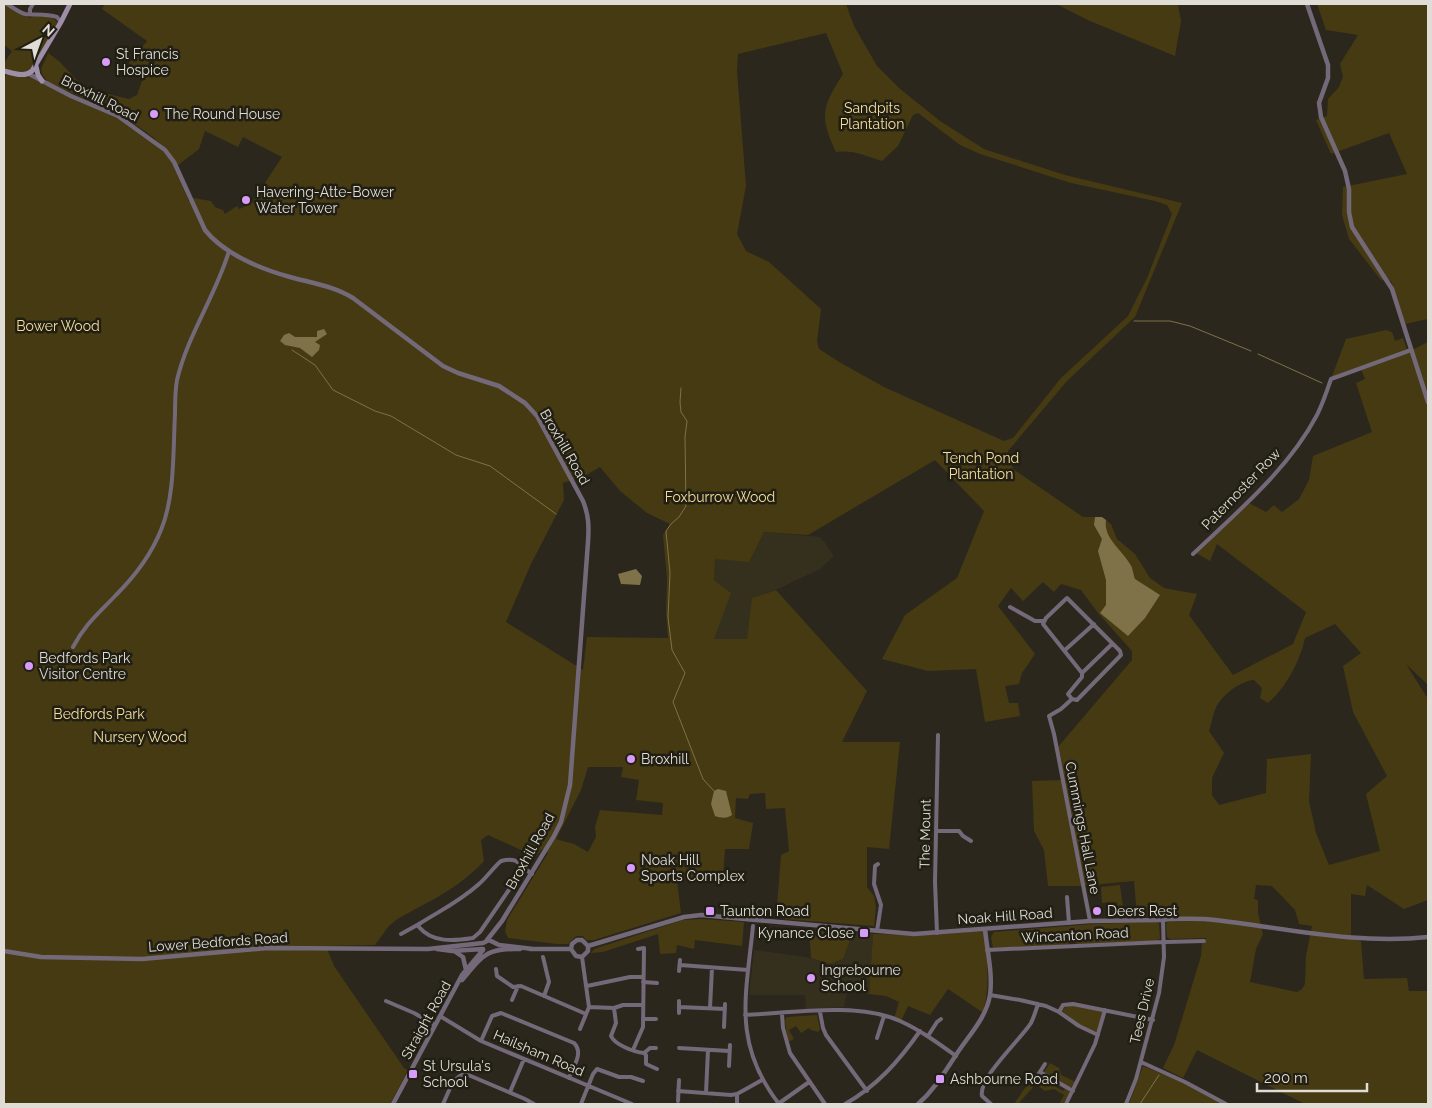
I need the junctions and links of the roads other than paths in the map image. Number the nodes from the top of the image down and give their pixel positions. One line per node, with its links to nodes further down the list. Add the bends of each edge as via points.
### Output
1 (7, 4): 5 (street, via 25,14)
2 (33, 4): 5 (street)
3 (70, 4): 6 (main road)
4 (1308, 4): 12 (street, via 1328,65 1328,78 1320,103 1321,117 1345,171 1352,227 1392,289)
5 (30, 13): 6 (street, via 57,16)
6 (62, 22): 7 (main road)
7 (36, 66): 9 (main road); 10 (main road)
8 (4, 71): 9 (main road)
9 (29, 74): 10 (street, Broxhill Road)
10 (42, 81): 11 (street, Broxhill Road, via 118,116 166,150 205,230)
11 (229, 251): 19 (street, via 188,346 177,381 172,474 162,528 138,570 97,613); 28 (street, Broxhill Road, via 288,276 341,291 443,366 513,394 537,416 583,501 589,524 570,785 561,822)
12 (1411, 350): 13 (street); 14 (street, Paternoster Row, via 1331,379 1317,415 1286,460)
13 (1428, 402)
14 (1192, 554)
15 (1010, 607): 16 (street, via 1035,621)
16 (1043, 621): 17 (street, via 1067,598); 20 (street)
17 (1094, 624): 18 (street); 20 (street)
18 (1112, 644): 21 (street); 22 (street, via 1120,655 1077,700)
19 (74, 648)
20 (1065, 650): 21 (street)
21 (1082, 673): 22 (street, via 1068,694)
22 (1072, 699): 32 (street, Cummings Hall Lane, via 1049,716)
23 (938, 735): 24 (street, The Mount)
24 (936, 831): 25 (street, via 959,831); 38 (street, The Mount)
25 (971, 841)
26 (878, 864): 37 (street, via 874,874 881,905)
27 (525, 869): 28 (street); 34 (street, via 514,860 500,861 464,896); 34 (street, via 473,938 438,939 422,931)
28 (532, 874): 31 (street, Broxhill Road)
29 (1067, 897): 33 (street)
30 (1163, 920): 32 (street, Noak Hill Road); 40 (street, Noak Hill Road, via 1213,920 1305,934 1404,939); 42 (street, Tees Drive)
31 (502, 921): 43 (street, Broxhill Road); 44 (street, Broxhill Road)
32 (1090, 921): 33 (street, Noak Hill Road)
33 (1069, 923): 36 (street, Noak Hill Road)
34 (419, 924): 39 (street)
35 (753, 926): 62 (street)
36 (985, 929): 38 (street, Noak Hill Road); 52 (street)
37 (877, 931): 38 (street, Noak Hill Road); 45 (street, Noak Hill Road, via 701,914)
38 (937, 933)
39 (401, 934)
40 (1428, 937)
41 (1204, 941): 42 (street, Wincanton Road)
42 (1165, 942): 52 (street, Wincanton Road); 95 (street, Tees Drive)
43 (495, 943): 44 (street, Noak Hill Road, via 491,940); 48 (street, Noak Hill Road); 55 (street)
44 (484, 945): 47 (street, Lower Bedfords Road); 54 (street, Lower Bedfords Road); 56 (street); 61 (street, Straight Road)
45 (588, 946): 49 (street, Noak Hill Road, via 579,940 572,944); 58 (street, via 588,951)
46 (644, 948): 50 (street); 51 (street); 65 (street)
47 (434, 949): 53 (street, Lower Bedfords Road, via 267,948 142,959 41,956); 54 (street, Lower Bedfords Road)
48 (533, 949): 49 (street, Noak Hill Road); 55 (street, Noak Hill Road)
49 (571, 949): 58 (street, via 576,956)
50 (638, 949)
51 (651, 949)
52 (987, 950): 72 (street)
53 (4, 951)
54 (452, 951): 61 (street, via 463,957)
55 (494, 951): 56 (street, Noak Hill Road)
56 (488, 953): 67 (street, Noak Hill Road)
57 (543, 956): 73 (street, via 549,982)
58 (582, 956): 71 (street)
59 (712, 968): 62 (street); 63 (street, via 680,963); 82 (street)
60 (496, 969): 64 (street)
61 (466, 970): 67 (street, Straight Road)
62 (748, 970): 89 (street)
63 (679, 971)
64 (497, 976): 66 (street); 70 (street, via 512,988)
65 (644, 977): 68 (street); 71 (street)
66 (491, 978)
67 (460, 982): 90 (street, Straight Road)
68 (644, 982): 69 (street); 79 (street)
69 (657, 983)
70 (518, 986): 73 (street); 74 (street)
71 (587, 986): 80 (street)
72 (990, 995): 78 (street); 111 (street, via 981,1020)
73 (544, 996): 87 (street)
74 (512, 1000)
75 (386, 1001): 96 (street)
76 (679, 1002): 82 (street, via 679,1010)
77 (725, 1004): 83 (street)
78 (1038, 1004): 86 (street); 142 (street, via 1031,1022 982,1088 982,1096)
79 (643, 1005): 81 (street); 92 (street)
80 (589, 1006): 81 (street); 87 (street)
81 (614, 1008): 107 (street, via 616,1023 611,1038 613,1042)
82 (710, 1008): 83 (street)
83 (725, 1009): 97 (street)
84 (1105, 1010): 86 (street, via 1073,1004 1063,1005); 95 (street); 100 (street)
85 (820, 1012): 88 (street); 91 (street, via 848,1011); 126 (street, via 826,1035)
86 (1059, 1012): 100 (street)
87 (586, 1014): 98 (street)
88 (782, 1014): 89 (street); 123 (street, via 786,1044)
89 (745, 1015): 120 (street, via 749,1046)
90 (440, 1016): 96 (street, Straight Road); 103 (street, Hailsham Road)
91 (884, 1016): 99 (street); 102 (street)
92 (643, 1019): 93 (street); 107 (street)
93 (656, 1019)
94 (942, 1020): 101 (street)
95 (1153, 1020): 113 (street, Tees Drive)
96 (435, 1025): 133 (street, Straight Road)
97 (724, 1027)
98 (580, 1029)
99 (920, 1031): 101 (street); 126 (street, via 900,1059)
100 (1098, 1035): 127 (street)
101 (928, 1036): 111 (street)
102 (877, 1038)
103 (481, 1041): 112 (street, Hailsham Road); 118 (street, via 490,1019 498,1013 574,1043 579,1054)
104 (730, 1045): 109 (street)
105 (656, 1048): 110 (street)
106 (679, 1048): 108 (street)
107 (634, 1050): 110 (street)
108 (708, 1050): 109 (street); 129 (street)
109 (729, 1051): 115 (street)
110 (644, 1053): 116 (street, via 646,1064)
111 (956, 1056): 132 (street)
112 (524, 1059): 118 (street, Hailsham Road); 128 (street)
113 (1141, 1062): 144 (street, Tees Drive); 145 (street)
114 (1045, 1064): 117 (street)
115 (729, 1066)
116 (657, 1069)
117 (1040, 1072): 122 (street); 127 (street)
118 (569, 1078): 124 (street, Hailsham Road)
119 (679, 1080): 125 (street)
120 (762, 1080): 130 (street); 139 (street)
121 (643, 1081): 124 (street, via 598,1069)
122 (1034, 1081)
123 (809, 1082): 139 (street); 140 (street)
124 (588, 1086): 136 (street); 137 (street, Hailsham Road)
125 (678, 1091): 129 (street); 131 (street)
126 (867, 1091): 141 (street)
127 (1073, 1091): 143 (street)
128 (510, 1092): 134 (street, via 463,1074 455,1080); 135 (street)
129 (706, 1093): 130 (street)
130 (736, 1094): 138 (street)
131 (678, 1101)
132 (921, 1103)
133 (393, 1104)
134 (443, 1104)
135 (534, 1104)
136 (581, 1104)
137 (630, 1104)
138 (736, 1104)
139 (778, 1104)
140 (825, 1104)
141 (845, 1104)
142 (990, 1104)
143 (1066, 1104)
144 (1126, 1104)
145 (1226, 1104)

